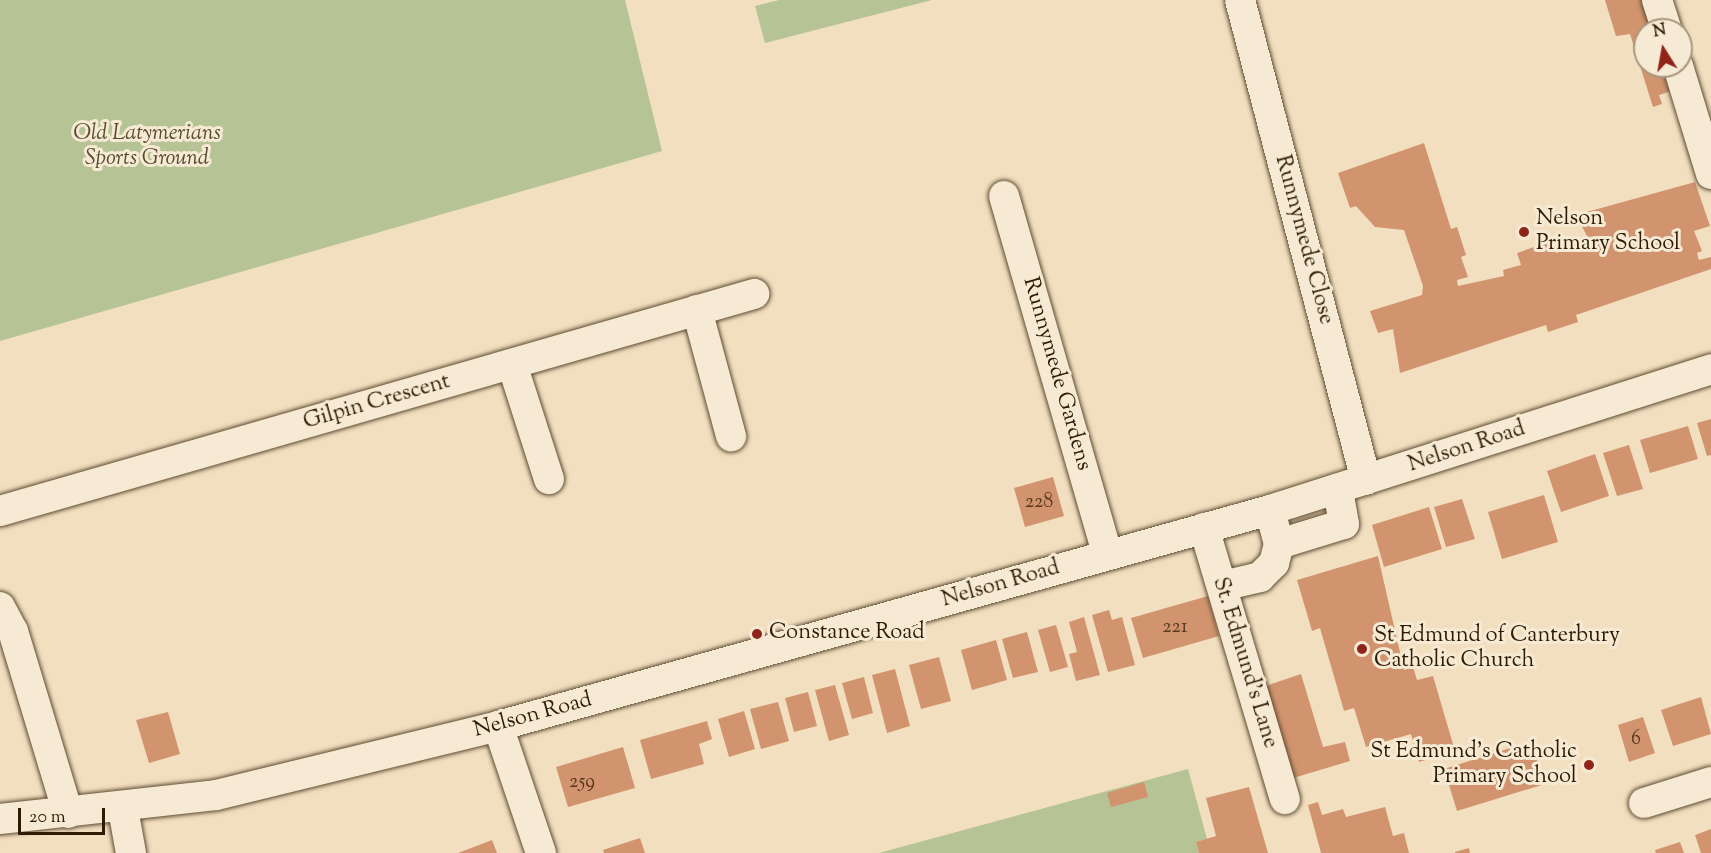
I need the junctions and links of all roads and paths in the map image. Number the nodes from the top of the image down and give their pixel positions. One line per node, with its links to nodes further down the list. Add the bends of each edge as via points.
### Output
1 (1240, 0): 13 (street, Runnymede Close)
2 (1657, 0): 3 (street)
3 (1663, 18)
4 (1682, 78): 5 (street)
5 (1711, 174)
6 (1004, 196): 19 (street, Runnymede Gardens)
7 (754, 294): 8 (street, Gilpin Crescent)
8 (697, 310): 9 (street, Gilpin Crescent); 11 (street)
9 (512, 364): 12 (street); 16 (street, Gilpin Crescent)
10 (1711, 369): 13 (street, Nelson Road)
11 (731, 436)
12 (549, 479)
13 (1366, 480): 14 (street, Nelson Road)
14 (1338, 489): 15 (street, Nelson Road); 18 (street, via 1344,524)
15 (1270, 510): 17 (street, Nelson Road); 18 (street)
16 (0, 511)
17 (1204, 528): 19 (street, Nelson Road); 20 (street, St. Edmund's Lane)
18 (1279, 544): 20 (street, via 1274,563 1260,577)
19 (1107, 553): 22 (street, Nelson Road)
20 (1222, 586): 24 (street, St. Edmund's Lane)
21 (0, 607): 27 (street, via 13,630)
22 (498, 726): 26 (street, Nelson Road, via 216,795); 30 (street)
23 (1711, 782): 25 (street)
24 (1285, 798)
25 (1644, 803)
26 (123, 809): 27 (street, Nelson Road); 29 (street)
27 (68, 813): 28 (street, Nelson Road)
28 (0, 819)
29 (131, 853)
30 (541, 853)

